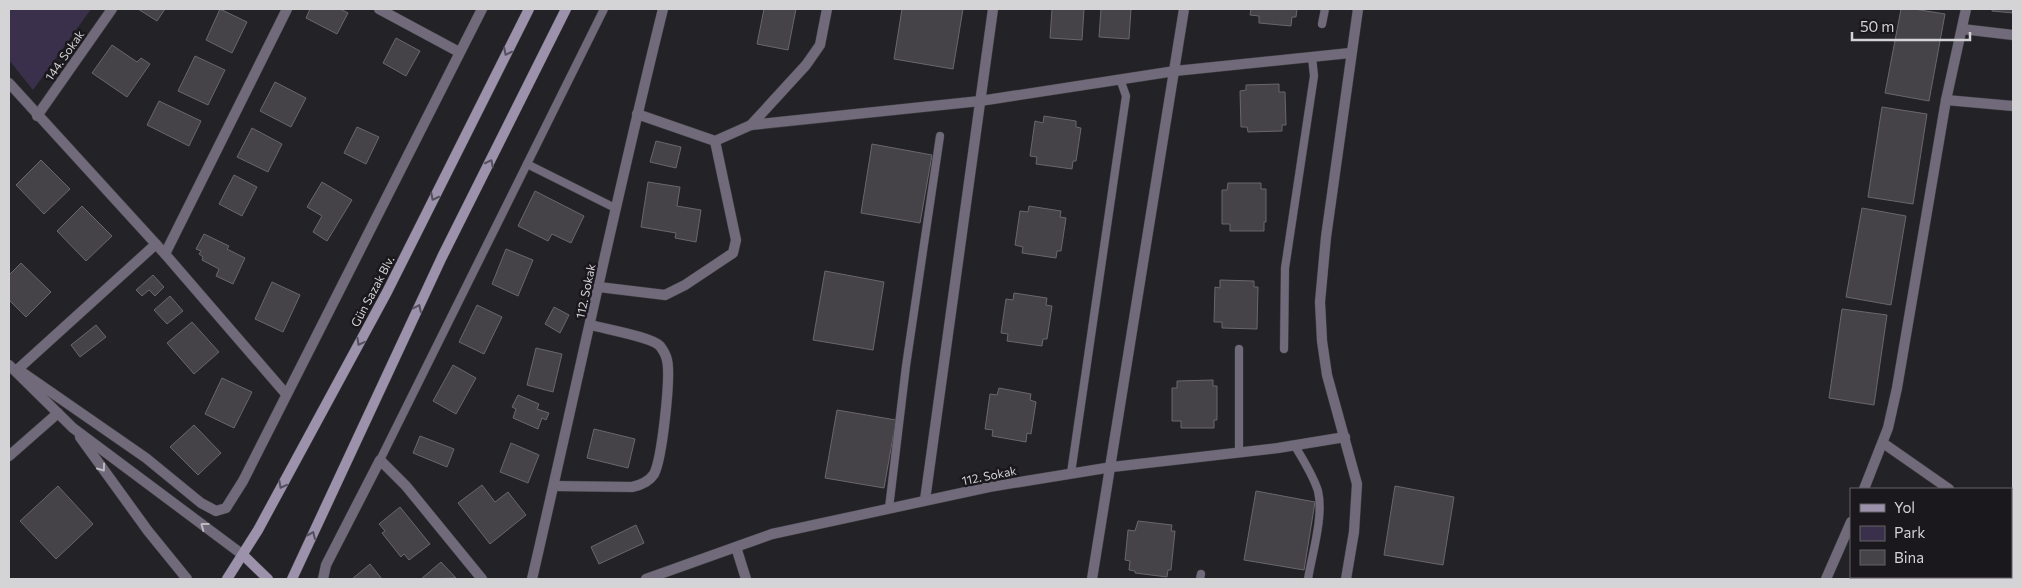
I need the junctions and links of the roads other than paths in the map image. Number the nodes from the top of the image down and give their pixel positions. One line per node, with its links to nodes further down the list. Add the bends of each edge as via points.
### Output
1 (112, 9): 28 (street, 144. Sokak)
2 (288, 9): 35 (street)
3 (378, 9): 18 (street)
4 (529, 9): 59 (main road, Gün Sazak Blv., one-way to 59, via 387,292)
5 (566, 9): 63 (main road, one-way to 5, via 442,257)
6 (604, 9): 32 (lane)
7 (664, 9): 27 (street, 112. Sokak)
8 (827, 9): 29 (street, via 820,45 785,90)
9 (993, 9): 25 (street)
10 (1184, 9): 21 (street)
11 (1325, 9): 15 (lane)
12 (1358, 9): 19 (street)
13 (1966, 9): 16 (street)
14 (478, 10): 18 (street)
15 (1322, 24)
16 (1962, 30): 17 (street); 24 (street)
17 (2013, 35)
18 (459, 52): 41 (street)
19 (1350, 53): 20 (street); 44 (street, via 1320,302 1327,375)
20 (1312, 57): 21 (street); 38 (lane, via 1314,76 1285,268)
21 (1175, 71): 22 (street); 50 (street)
22 (1120, 79): 25 (street); 51 (lane, via 1126,96)
23 (9, 83): 28 (street)
24 (1946, 100): 26 (street); 45 (street, via 1897,388)
25 (980, 101): 29 (street); 55 (street)
26 (2013, 106)
27 (637, 114): 31 (street); 33 (street, 112. Sokak)
28 (37, 116): 34 (street)
29 (750, 125): 31 (street)
30 (940, 136): 56 (lane)
31 (715, 141): 36 (street, via 736,240 733,252 665,295)
32 (527, 164): 33 (lane); 49 (lane)
33 (615, 208): 36 (street, 112. Sokak)
34 (156, 244): 35 (street); 40 (street)
35 (165, 254): 41 (street)
36 (599, 287): 37 (street, 112. Sokak)
37 (591, 325): 52 (street, 112. Sokak); 52 (street, via 654,341 664,352 667,398 658,462 655,473 642,485)
38 (1284, 349)
39 (1239, 350): 47 (lane)
40 (12, 366): 41 (street, via 146,458 201,503 216,511 226,508 243,481); 42 (street)
41 (286, 394)
42 (58, 413): 43 (street); 48 (street)
43 (73, 428): 59 (street, one-way to 43); 60 (street, one-way to 60)
44 (1345, 437): 46 (street, 112. Sokak); 71 (street, via 1357,484 1354,532)
45 (1883, 443): 53 (street); 54 (street)
46 (1295, 446): 47 (street, 112. Sokak); 70 (lane, via 1316,485 1319,500)
47 (1239, 453): 50 (street, 112. Sokak)
48 (9, 456)
49 (380, 460): 64 (street, via 326,565); 65 (street, via 406,486)
50 (1112, 467): 51 (street, 112. Sokak); 69 (street)
51 (1071, 473): 55 (street, 112. Sokak)
52 (554, 486): 66 (street, 112. Sokak)
53 (1864, 488)
54 (1948, 488)
55 (925, 500): 56 (street, 112. Sokak)
56 (889, 508): 58 (street, 112. Sokak, via 772,534)
57 (1850, 524): 72 (street)
58 (736, 547): 67 (street, 112. Sokak); 68 (street)
59 (243, 555): 61 (main road, Gün Sazak Blv.); 62 (main road)
60 (186, 579)
61 (227, 579)
62 (268, 579)
63 (292, 579)
64 (323, 579)
65 (482, 579)
66 (532, 579)
67 (646, 579)
68 (746, 579)
69 (1092, 579)
70 (1308, 579)
71 (1346, 579)
72 (1826, 579)

